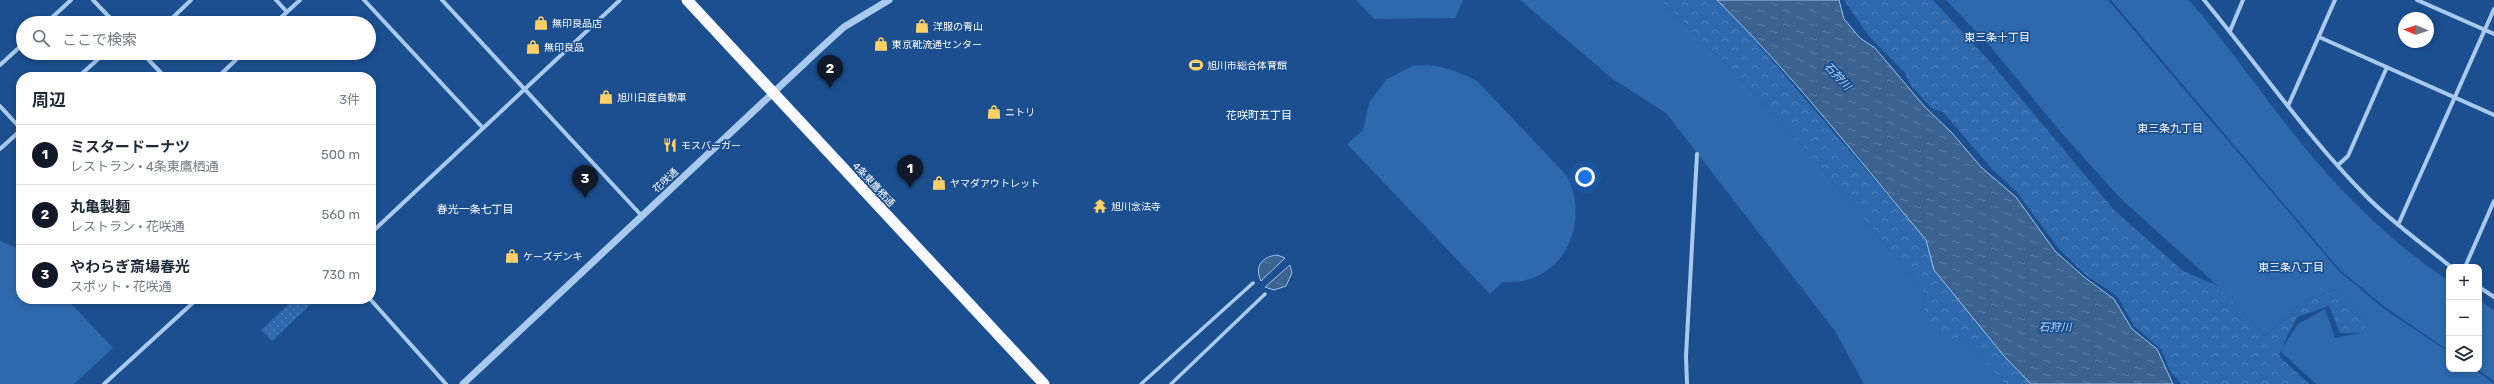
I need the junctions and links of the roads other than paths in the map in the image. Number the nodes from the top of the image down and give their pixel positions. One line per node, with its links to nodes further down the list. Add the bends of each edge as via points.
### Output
1 (71, 0): 17 (street)
2 (93, 0): 18 (street)
3 (191, 0): 19 (street)
4 (276, 0): 16 (street)
5 (300, 0): 16 (street)
6 (364, 0): 41 (street)
7 (442, 0): 34 (street)
8 (620, 0): 34 (street)
9 (687, 0): 35 (highway, 4条東鷹栖通)
10 (889, 0): 35 (street, 花咲通, via 844,27)
11 (2204, 0): 22 (street)
12 (2243, 0): 22 (street)
13 (2334, 0): 24 (street)
14 (2417, 0): 21 (street)
15 (2494, 9): 21 (street)
16 (287, 12): 20 (street)
17 (54, 16)
18 (108, 16)
19 (174, 16)
20 (283, 16)
21 (2485, 30): 23 (street); 36 (street)
22 (2230, 31): 38 (street)
23 (2494, 34)
24 (2319, 36): 30 (street); 38 (street)
25 (16, 50): 29 (street)
26 (96, 60): 31 (street)
27 (148, 60): 32 (street)
28 (236, 60): 33 (street)
29 (0, 65)
30 (2387, 67): 36 (street); 45 (street, via 2348,156)
31 (83, 72)
32 (159, 72)
33 (223, 72)
34 (524, 90): 41 (street); 47 (street)
35 (773, 93): 47 (street, 花咲通); 61 (highway, 4条東鷹栖通)
36 (2455, 97): 39 (street); 48 (street)
37 (0, 106): 40 (street)
38 (2288, 106): 45 (street)
39 (2494, 115)
40 (16, 124)
41 (483, 128): 49 (street)
42 (16, 134): 43 (street)
43 (0, 149)
44 (1697, 154): 64 (street)
45 (2338, 164): 48 (street, via 2366,197)
46 (2494, 201): 51 (street)
47 (641, 216): 60 (street, 花咲通)
48 (2398, 225): 50 (street)
49 (376, 228)
50 (2447, 264)
51 (2466, 264)
52 (1254, 283): 62 (street)
53 (2482, 289): 55 (street)
54 (1265, 294): 63 (street)
55 (2494, 297)
56 (192, 304): 58 (street)
57 (374, 304): 59 (street)
58 (104, 384)
59 (446, 384)
60 (463, 384)
61 (1044, 384)
62 (1141, 384)
63 (1171, 384)
64 (1686, 384)

